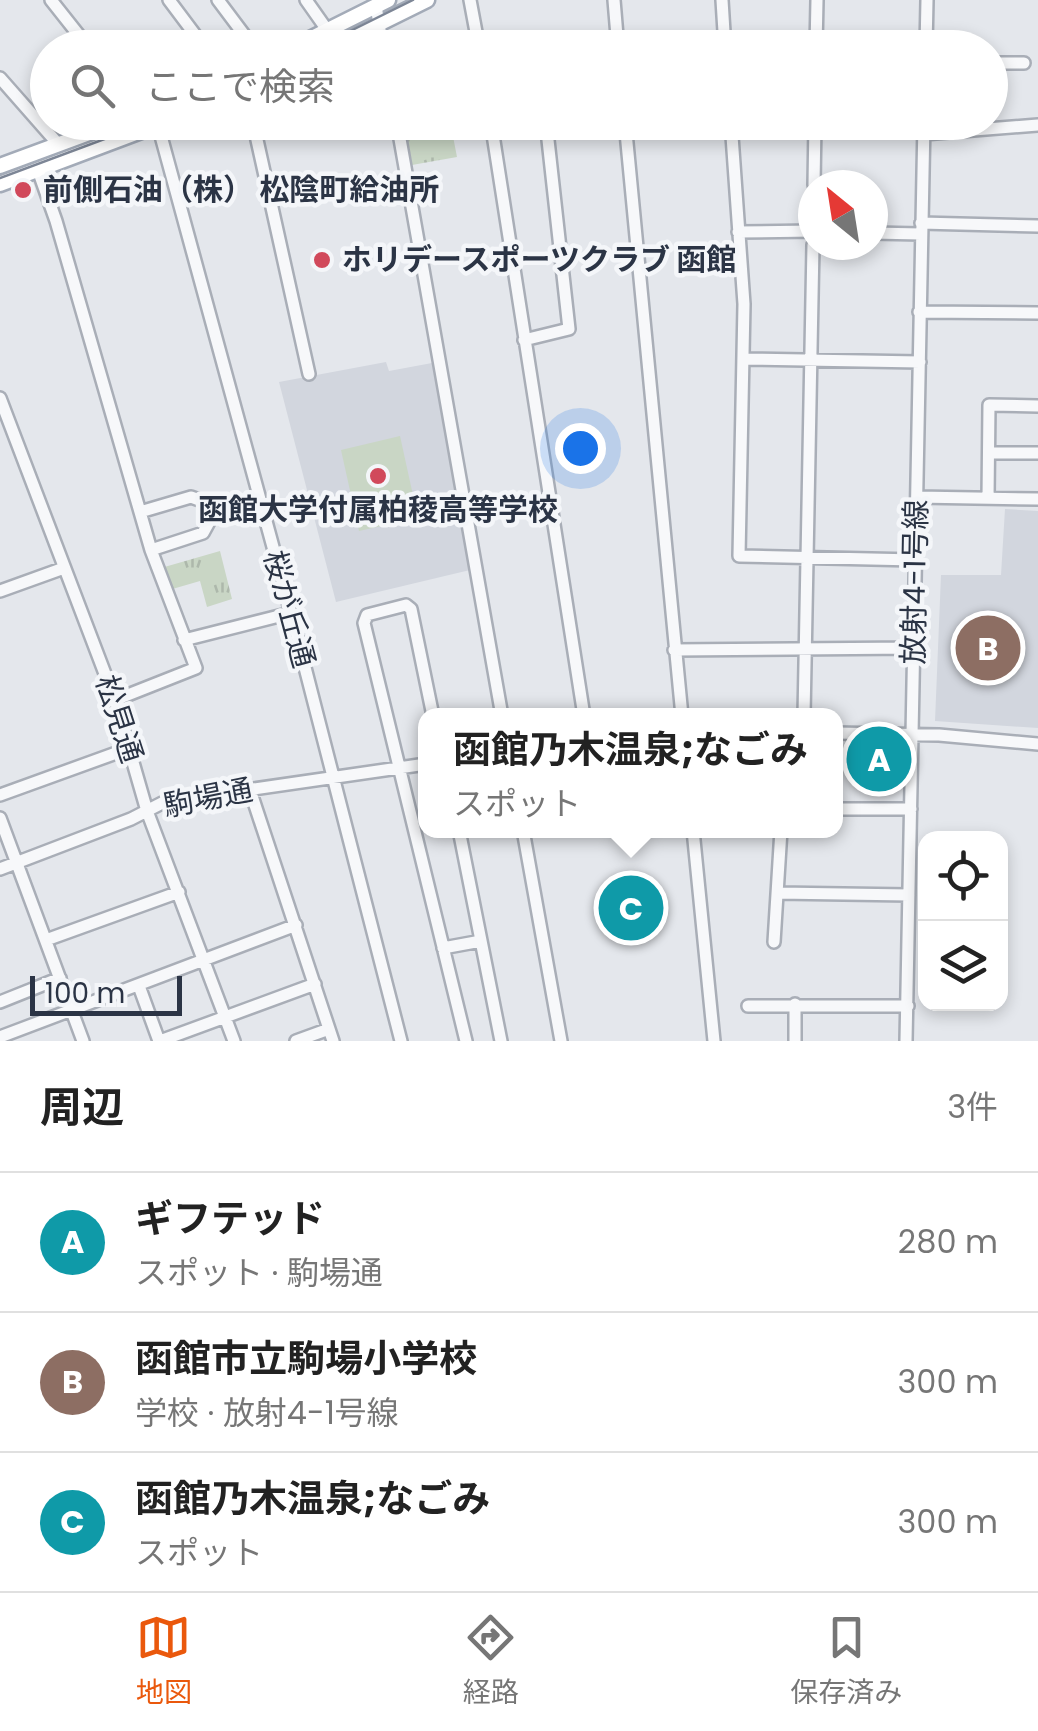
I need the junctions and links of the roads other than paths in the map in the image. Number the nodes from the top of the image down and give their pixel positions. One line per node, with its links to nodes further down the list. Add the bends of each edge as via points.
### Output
1 (169, 0): 14 (street)
2 (218, 0): 15 (street)
3 (306, 0): 16 (street)
4 (427, 0): 12 (main road)
5 (470, 0): 19 (street)
6 (614, 0): 20 (street)
7 (722, 0): 21 (street)
8 (817, 0): 22 (street)
9 (927, 0): 23 (street)
10 (54, 1): 13 (street)
11 (382, 3): 12 (street); 16 (main road)
12 (379, 24): 17 (main road); 18 (street)
13 (76, 30)
14 (192, 30)
15 (240, 30)
16 (328, 30)
17 (367, 30)
18 (380, 30)
19 (475, 30)
20 (616, 30)
21 (724, 30)
22 (816, 30)
23 (926, 30)
24 (1008, 63): 25 (street)
25 (1024, 63)
26 (0, 78): 27 (street)
27 (30, 112)
28 (1038, 125): 29 (street)
29 (1008, 126)
30 (55, 140): 42 (street)
31 (70, 140): 42 (main road)
32 (116, 140): 44 (main road)
33 (162, 140): 73 (street, 桜が丘通)
34 (257, 140): 59 (street)
35 (400, 140): 80 (street)
36 (495, 140): 55 (street)
37 (548, 140): 55 (street, via 570,329)
38 (627, 140): 77 (street)
39 (732, 140): 51 (street)
40 (815, 140): 45 (street)
41 (924, 140): 48 (street, 放射4-1号線)
42 (59, 144): 43 (main road)
43 (0, 166)
44 (38, 170): 46 (main road); 67 (street)
45 (814, 170)
46 (0, 184)
47 (1038, 226): 48 (street)
48 (922, 228): 50 (street); 53 (street, 放射4-1号線)
49 (798, 231): 51 (street)
50 (888, 231)
51 (738, 232): 56 (street)
52 (813, 260): 57 (street)
53 (920, 312): 54 (street); 58 (street, 放射4-1号線)
54 (1038, 313)
55 (524, 340): 81 (street)
56 (744, 359): 57 (street); 69 (street, via 740,556)
57 (811, 359): 58 (street); 69 (street)
58 (920, 362): 64 (street, 放射4-1号線)
59 (309, 374)
60 (0, 398): 71 (street, 松見通)
61 (1038, 406): 62 (street, via 989,404)
62 (989, 452): 63 (street); 65 (street)
63 (1038, 453)
64 (917, 497): 65 (street); 70 (street, 放射4-1号線)
65 (988, 498): 66 (street)
66 (1038, 499)
67 (140, 512): 68 (street); 68 (street, via 192,496 202,501 209,522 203,533)
68 (151, 550): 74 (street)
69 (808, 557): 70 (street); 75 (street)
70 (915, 560): 76 (street, 放射4-1号線)
71 (64, 568): 72 (street); 78 (street, 松見通)
72 (0, 591)
73 (290, 613): 74 (street); 90 (street, 桜が丘通)
74 (184, 640): 78 (street, via 196,668)
75 (805, 648): 76 (street); 77 (street); 83 (street)
76 (913, 648): 85 (street, 放射4-1号線)
77 (674, 650): 82 (street)
78 (114, 700): 87 (street, 松見通)
79 (431, 708): 89 (street, via 411,608 368,615 364,622)
80 (501, 708)
81 (583, 708)
82 (681, 708)
83 (804, 708)
84 (843, 734): 85 (street)
85 (911, 734): 86 (street); 93 (street, 放射4-1号線)
86 (1038, 744)
87 (130, 748): 92 (street); 94 (street, 松見通)
88 (418, 765): 89 (street, 駒場通)
89 (398, 767): 90 (street, 駒場通); 110 (street)
90 (333, 777): 91 (street, 駒場通); 127 (street, 桜が丘通)
91 (250, 790): 94 (street, 駒場通); 106 (street)
92 (0, 795)
93 (911, 808): 95 (street); 105 (street, 放射4-1号線)
94 (147, 810): 101 (street, 駒場通); 103 (street, 松見通)
95 (843, 810)
96 (0, 818): 101 (street)
97 (461, 838): 108 (street)
98 (524, 838): 130 (street)
99 (694, 838): 131 (street)
100 (781, 838): 104 (street)
101 (17, 862): 102 (street, 駒場通); 107 (street)
102 (0, 869)
103 (180, 892): 107 (street); 111 (street, 松見通)
104 (778, 894): 105 (street); 109 (street)
105 (909, 895): 118 (street, 放射4-1号線)
106 (296, 926): 111 (street); 113 (street)
107 (46, 940): 112 (street)
108 (481, 941): 110 (street); 129 (street)
109 (774, 942)
110 (443, 948): 128 (street)
111 (205, 960): 114 (street); 120 (street, 松見通)
112 (60, 978): 115 (street); 119 (street)
113 (315, 984): 120 (street); 121 (street)
114 (139, 986): 119 (street); 124 (street)
115 (0, 1002)
116 (794, 1004): 117 (street); 118 (street); 132 (street)
117 (748, 1006)
118 (908, 1006): 133 (street, 放射4-1号線)
119 (72, 1011): 122 (street); 123 (street)
120 (225, 1018): 124 (street); 125 (street, 松見通)
121 (331, 1035): 126 (street)
122 (0, 1037)
123 (84, 1041)
124 (160, 1041)
125 (234, 1041)
126 (296, 1041)
127 (400, 1041)
128 (466, 1041)
129 (501, 1041)
130 (561, 1041)
131 (714, 1041)
132 (795, 1041)
133 (906, 1041)

